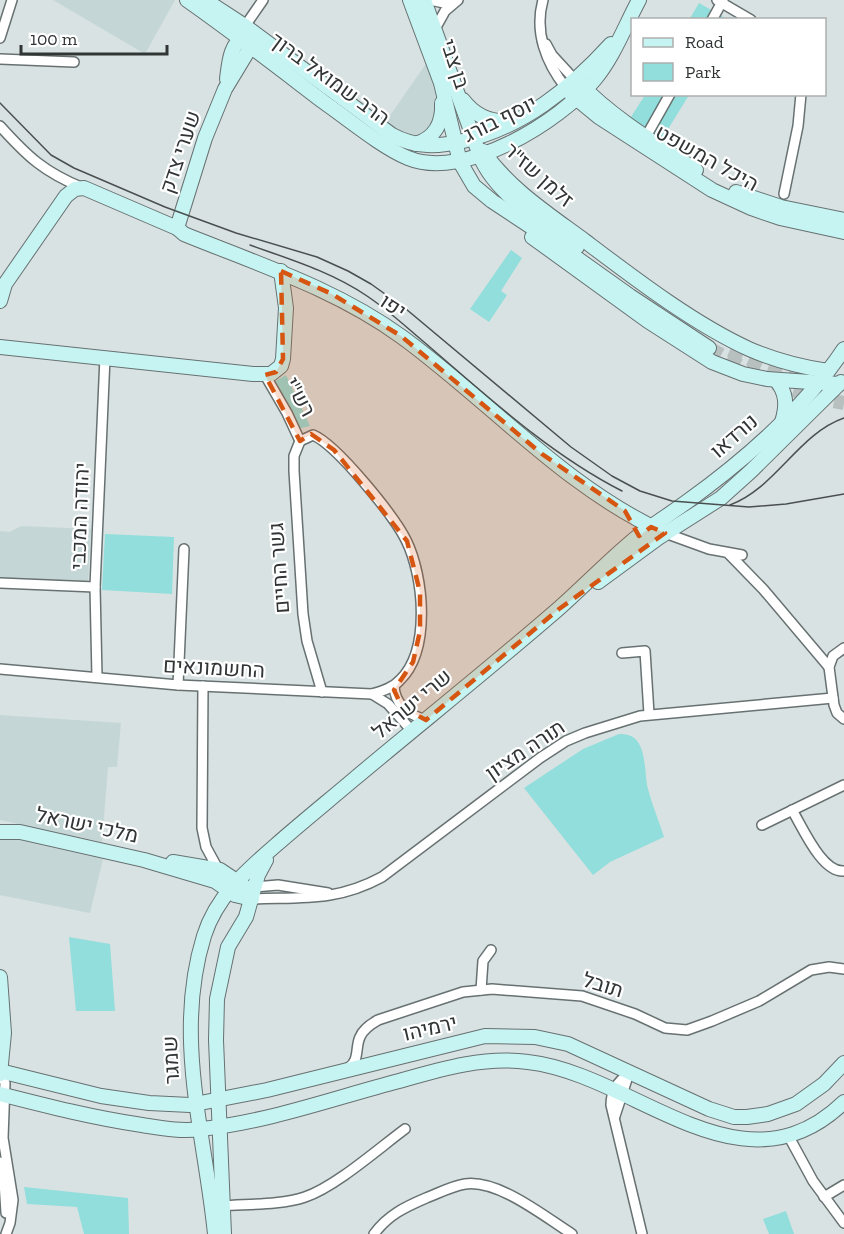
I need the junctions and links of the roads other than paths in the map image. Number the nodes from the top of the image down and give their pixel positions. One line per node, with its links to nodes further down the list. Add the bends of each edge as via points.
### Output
1 (12, 0): 17 (street)
2 (187, 0): 16 (street, הרב שמואל ברוך)
3 (206, 0): 16 (street, הרב שמואל ברוך)
4 (263, 0): 16 (street)
5 (410, 0): 20 (street, בן צבי)
6 (424, 0): 15 (street, בן צבי)
7 (430, 0): 10 (street)
8 (543, 0): 21 (street, via 542,37)
9 (639, 0): 14 (street, יוסף בורג)
10 (456, 1): 15 (street)
11 (721, 1): 12 (street); 13 (street)
12 (713, 18)
13 (748, 18)
14 (624, 28): 21 (street, יוסף בורג); 23 (street, יוסף בורג, via 604,65)
15 (435, 29): 22 (street, בן צבי)
16 (247, 36): 31 (street, הרב שמואל ברוך, via 392,135); 33 (street, הרב שמואל ברוך, via 342,115 400,154 422,163); 38 (street, שערי צדק, via 205,138)
17 (0, 38)
18 (0, 59): 19 (street)
19 (74, 62)
20 (441, 83): 30 (street, בן צבי); 31 (street, via 439,125 426,140)
21 (570, 84): 23 (street); 26 (street, יוסף בורג)
22 (458, 94): 26 (street, via 483,118 494,122); 29 (street, בן צבי)
23 (581, 95): 32 (street, יוסף בורג, via 551,119); 37 (street, היכל המשפט, via 718,184 781,207); 39 (street, היכל המשפט, via 615,128 711,190 780,218)
24 (669, 96): 28 (street)
25 (801, 96): 35 (street)
26 (519, 120): 29 (street, יוסף בורג)
27 (0, 126): 34 (street, יפו, via 37,164)
28 (648, 133)
29 (475, 138): 30 (street, הרב שמואל ברוך); 32 (street, זלמן שז"ר)
30 (455, 143): 31 (street, הרב שמואל ברוך); 33 (street, זלמן שז"ר)
31 (413, 144)
32 (482, 155): 33 (street, יוסף בורג); 36 (street, זלמן שז"ר, via 492,179 511,197 711,344 648,309); 46 (street, זלמן שז"ר, via 547,213 709,327 768,357)
33 (460, 162): 36 (street, זלמן שז"ר, via 469,180)
34 (84, 188): 38 (street, יפו); 41 (street, via 66,196 4,284)
35 (784, 194)
36 (492, 201): 48 (street, זלמן שז"ר, via 546,248 691,350 728,369)
37 (844, 220)
38 (177, 228): 40 (street, יפו)
39 (844, 232)
40 (281, 271): 47 (street, via 285,308 283,359 276,372); 53 (street, יפו, via 332,294 400,336 542,454)
41 (0, 296): 42 (street)
42 (0, 301)
43 (0, 347): 45 (street, רש"י)
44 (844, 349): 46 (street, נורדאו)
45 (105, 357): 47 (street, רש"י); 60 (street, יהודה המכבי)
46 (828, 371): 50 (street, נורדאו)
47 (265, 375): 52 (street, רש"י)
48 (776, 380): 50 (street, זלמן שז"ר); 51 (street, via 785,397)
49 (842, 381): 50 (street, זלמן שז"ר); 54 (street, נורדאו, via 729,491 713,504)
50 (818, 383): 51 (street, נורדאו)
51 (782, 422): 54 (street, נורדאו)
52 (300, 441): 69 (street, רש"י, via 313,435 334,450 392,517 409,548 420,592 420,631 413,662); 70 (street, גשר החיים, via 294,456 300,596 307,641)
53 (625, 511): 54 (street, יפו); 55 (street, via 633,525)
54 (662, 528): 55 (street, שרי ישראל); 57 (street, יפו, via 693,544); 61 (street, שרי ישראל)
55 (633, 540): 61 (street, שרי ישראל)
56 (184, 549): 67 (street)
57 (728, 553): 58 (street, יפו); 64 (street)
58 (742, 555)
59 (0, 583): 60 (street)
60 (95, 587): 66 (street, יהודה המכבי)
61 (559, 609): 75 (street, שרי ישראל)
62 (844, 648): 64 (street, via 833,656)
63 (622, 653): 73 (street, via 645,651)
64 (829, 667): 72 (street)
65 (0, 669): 66 (street, החשמונאים)
66 (97, 677): 67 (street, החשמונאים)
67 (178, 685): 68 (street, החשמונאים)
68 (203, 686): 70 (street, החשמונאים); 86 (street, via 202,828)
69 (394, 686): 71 (street); 75 (street, via 402,707)
70 (322, 692): 71 (street, החשמונאים)
71 (372, 694): 76 (street, via 388,704)
72 (832, 698): 73 (street, תורה מציון); 74 (street)
73 (649, 714): 89 (street, תורה מציון, via 566,741 364,886 306,899)
74 (844, 719)
75 (426, 720): 76 (street, שרי ישראל)
76 (411, 732): 83 (street, שרי ישראל)
77 (844, 785): 78 (street)
78 (792, 810): 80 (street); 87 (street, via 828,867)
79 (0, 824): 82 (street, מלכי ישראל)
80 (762, 825)
81 (0, 832): 82 (street, מלכי ישראל)
82 (20, 832): 84 (street, מלכי ישראל)
83 (291, 832): 85 (street, שרי ישראל); 89 (street, שרי ישראל, via 265,862)
84 (144, 860): 86 (street, מלכי ישראל); 88 (street, מלכי ישראל)
85 (256, 863): 86 (street); 88 (street, שרי ישראל)
86 (218, 869): 88 (street, מלכי ישראל, via 225,872)
87 (844, 871)
88 (232, 886): 89 (street, מלכי ישראל, via 242,898); 97 (street, שמגר, via 209,920 198,961 191,1010)
89 (253, 893): 103 (street, via 243,922 228,947 221,974 216,1025)
90 (491, 950): 93 (street, via 483,962)
91 (844, 969): 93 (street, תובל, via 811,970 759,1001 687,1030 665,1028 582,996)
92 (0, 977): 99 (street, via 4,1018)
93 (481, 990): 94 (street, תובל, via 463,992 378,1020 360,1036)
94 (357, 1052): 96 (street, via 361,1060); 98 (street, תובל, via 353,1065)
95 (844, 1063): 100 (street, ירמיהו, via 796,1104 747,1117 709,1109)
96 (376, 1064): 98 (street, ירמיהו); 100 (street, ירמיהו, via 485,1036 517,1036 568,1044)
97 (191, 1066): 105 (street, via 188,1089); 106 (street, שמגר)
98 (344, 1070): 103 (street, ירמיהו)
99 (0, 1072): 102 (street, via 5,1083); 105 (street, ירמיהו, via 101,1096)
100 (629, 1073): 101 (street, via 619,1081)
101 (618, 1092): 107 (street, ירמיהו, via 564,1070 528,1062 473,1063); 110 (street, ירמיהו, via 688,1125 716,1133 756,1139); 121 (street, via 611,1105)
102 (2, 1095): 109 (street, ירמיהו, via 121,1122); 116 (street, via 3,1138 13,1200)
103 (220, 1101): 106 (street, ירמיהו); 107 (street)
104 (844, 1102): 110 (street, ירמיהו, via 814,1125)
105 (176, 1105): 106 (street, ירמיהו)
106 (195, 1105): 109 (street, שמגר)
107 (221, 1126): 109 (street, ירמיהו); 114 (street)
108 (405, 1129): 114 (street, via 336,1180 305,1197)
109 (199, 1130): 117 (street, שמגר)
110 (788, 1135): 113 (street)
111 (0, 1162): 116 (street, via 6,1202)
112 (844, 1185): 113 (street)
113 (824, 1197): 115 (street)
114 (222, 1206): 118 (street)
115 (844, 1223)
116 (5, 1234)
117 (215, 1234)
118 (224, 1234)
119 (374, 1234): 120 (street, via 400,1210 467,1183 513,1197)
120 (572, 1234)
121 (642, 1234)

